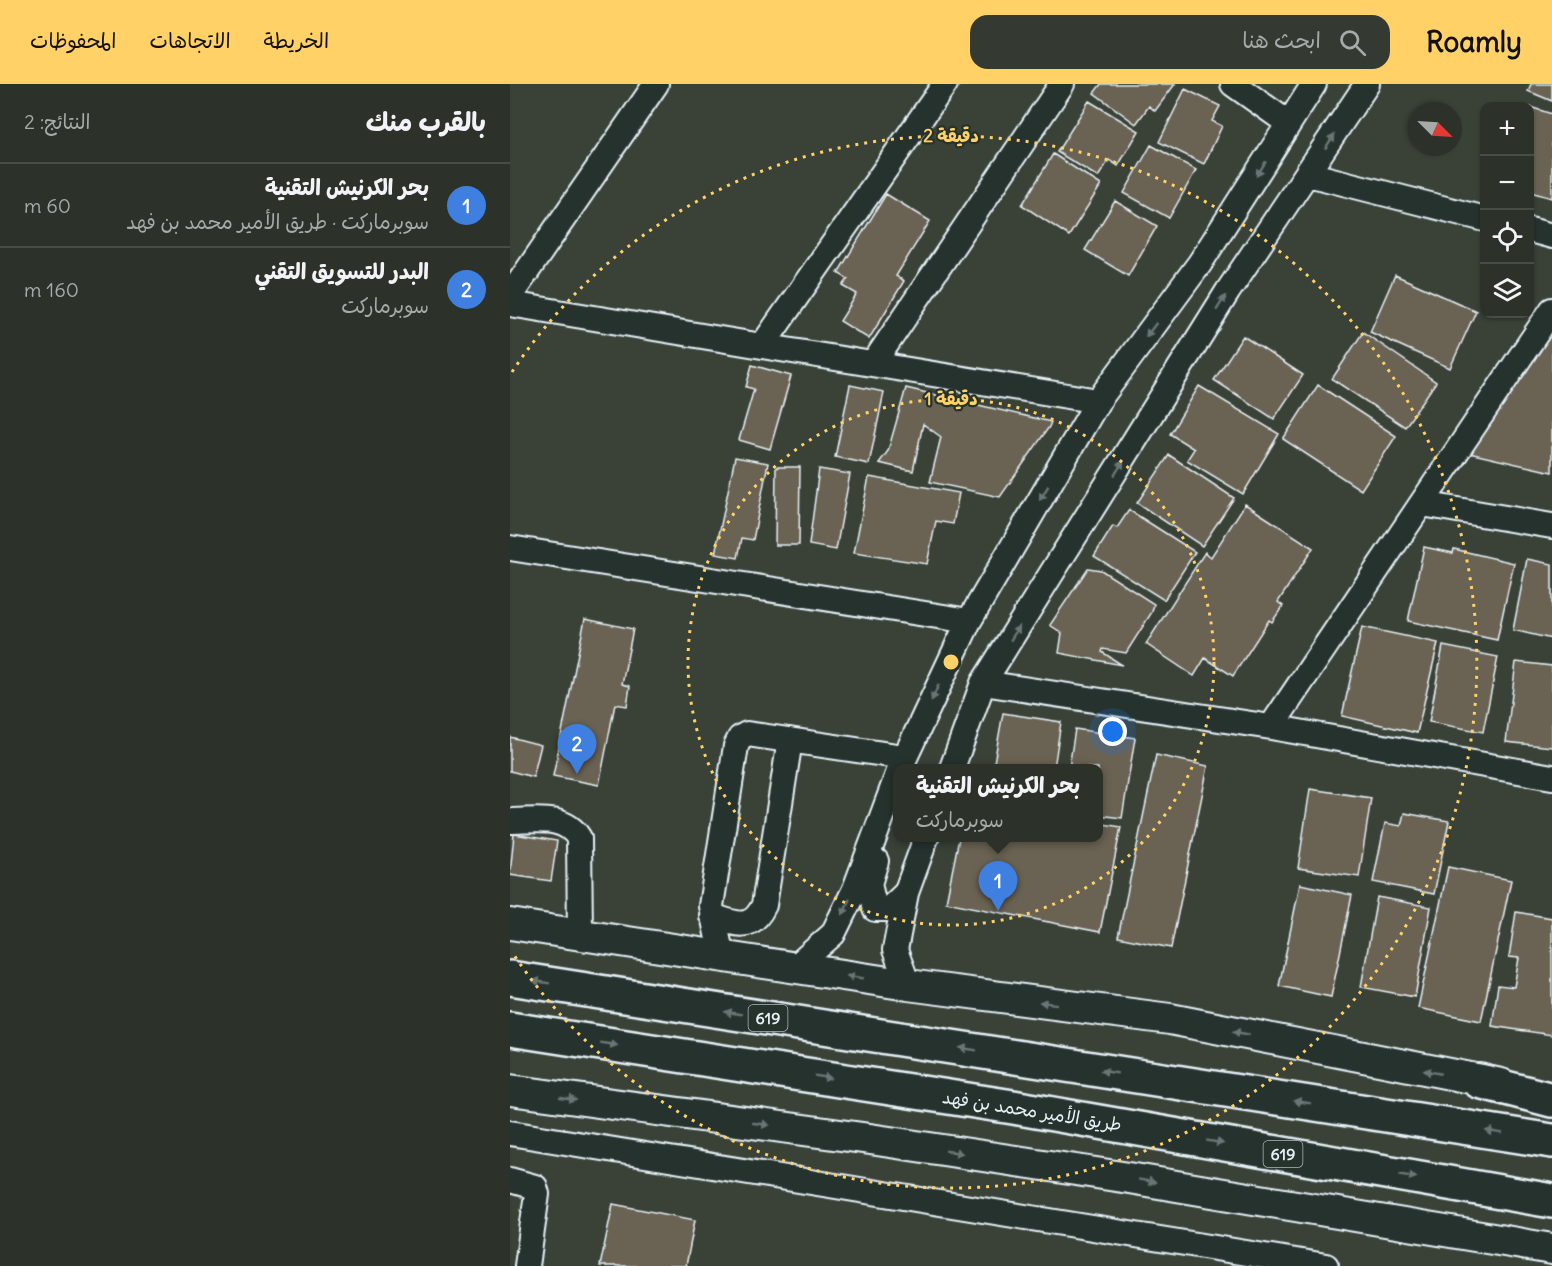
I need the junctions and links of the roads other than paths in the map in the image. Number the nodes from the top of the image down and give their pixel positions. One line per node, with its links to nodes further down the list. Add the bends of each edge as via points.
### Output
1 (656, 84): 12 (street)
2 (945, 84): 15 (street)
3 (1062, 84): 16 (street)
4 (1233, 84): 7 (street)
5 (1314, 84): 7 (street)
6 (1367, 84): 8 (street, one-way to 6)
7 (1288, 123): 17 (street, one-way to 17, via 1200,263)
8 (1308, 174): 9 (street); 22 (street, one-way to 8, via 1228,291)
9 (1480, 218)
10 (1534, 231): 11 (street)
11 (1552, 236)
12 (510, 296)
13 (510, 304): 15 (street)
14 (1552, 310): 18 (street)
15 (762, 346): 16 (street)
16 (873, 364): 17 (street)
17 (1098, 401): 21 (street, one-way to 21)
18 (1422, 504): 19 (street); 23 (street)
19 (1552, 526)
20 (510, 548): 21 (street)
21 (969, 621): 25 (street, one-way to 25)
22 (983, 683): 23 (street); 26 (street)
23 (1271, 727): 28 (street)
24 (790, 740): 27 (street); 34 (street, via 764,904 758,918 747,924 734,924); 34 (street, via 747,734 736,746)
25 (902, 764)
26 (953, 764)
27 (893, 765)
28 (1552, 777)
29 (893, 788): 38 (street, one-way to 38, via 855,889 833,934)
30 (893, 796): 33 (street, via 869,884 876,909 889,909)
31 (510, 821): 36 (street, via 561,821 579,837)
32 (924, 842): 33 (street)
33 (906, 892): 40 (street, via 895,950)
34 (712, 916): 37 (street)
35 (510, 924): 36 (main road)
36 (580, 934): 37 (main road)
37 (722, 957): 38 (main road)
38 (794, 968): 40 (main road, one-way to 38)
39 (510, 978): 47 (highway, 619, one-way to 39)
40 (908, 986): 42 (main road, one-way to 40, via 1170,1019)
41 (510, 1029): 49 (highway, طريق الأمير محمد بن فهد / 619, one-way to 49, via 1013,1107)
42 (1479, 1081): 44 (main road); 45 (highway)
43 (510, 1090): 50 (main road, one-way to 50, via 1117,1176)
44 (1552, 1091)
45 (1552, 1100)
46 (510, 1133): 51 (street)
47 (1552, 1141)
48 (510, 1180): 52 (street, via 528,1183 537,1194)
49 (1552, 1201)
50 (1552, 1249)
51 (1224, 1258): 53 (street)
52 (527, 1266)
53 (1326, 1266)

